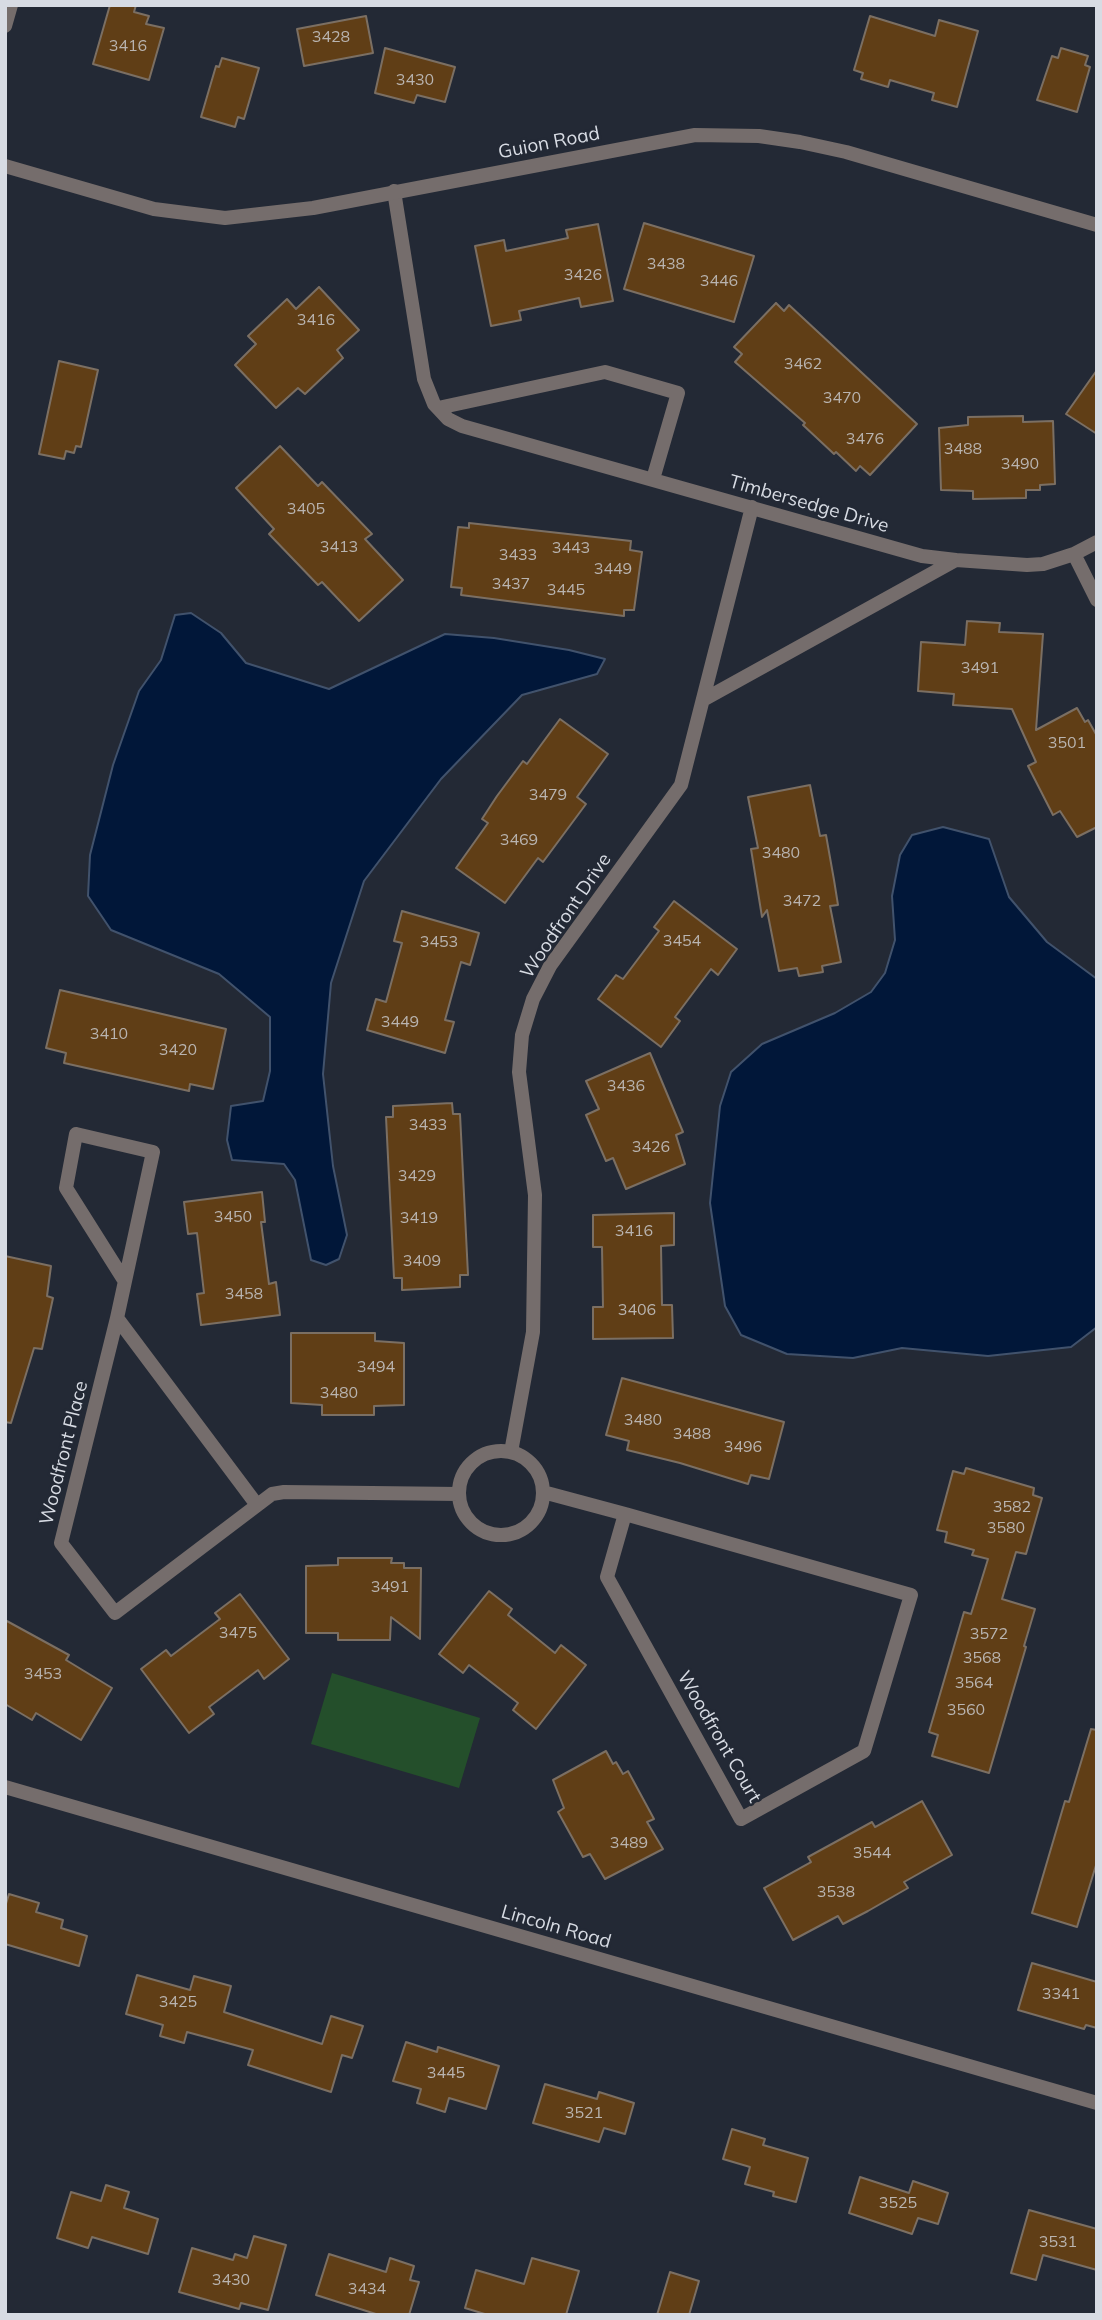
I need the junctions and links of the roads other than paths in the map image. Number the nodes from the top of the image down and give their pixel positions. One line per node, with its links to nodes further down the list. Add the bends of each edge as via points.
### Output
1 (12, 5): 2 (street)
2 (5, 26)
3 (5, 166): 4 (street, Guion Road, via 154,209 225,218 313,208)
4 (394, 191): 5 (street, Guion Road, via 695,135 759,136 846,152); 6 (street, via 424,379)
5 (1097, 225)
6 (438, 408): 7 (street, Timbersedge Drive, via 462,426); 7 (street, via 605,372 678,393)
7 (653, 479): 8 (street, Timbersedge Drive)
8 (752, 507): 11 (street, Timbersedge Drive, via 922,556); 13 (street, Woodfront Drive)
9 (1097, 542): 10 (street, Timbersedge Drive)
10 (1074, 554): 11 (street, Timbersedge Drive, via 1034,565); 12 (street)
11 (956, 560): 13 (street)
12 (1097, 600)
13 (703, 700): 16 (street, Woodfront Drive, via 676,794 550,966 522,1035 519,1072 535,1195 533,1332)
14 (124, 1280): 14 (street, Woodfront Place, via 66,1188 76,1134 153,1152); 15 (street, Woodfront Place)
15 (117, 1318): 19 (street); 19 (street, Woodfront Place, via 61,1543 115,1613)
16 (512, 1452): 17 (street, via 534,1467); 18 (street, via 479,1457 464,1473)
17 (543, 1492): 18 (street, via 540,1509 530,1524 506,1535 489,1534 473,1525 462,1511); 20 (street, Woodfront Court)
18 (458, 1494): 19 (street, Woodfront Place, via 284,1492)
19 (257, 1505)
20 (625, 1514): 20 (street, Woodfront Court, via 911,1595 864,1751 741,1819 607,1577)
21 (5, 1787): 22 (street, Lincoln Road)
22 (1097, 2103)

